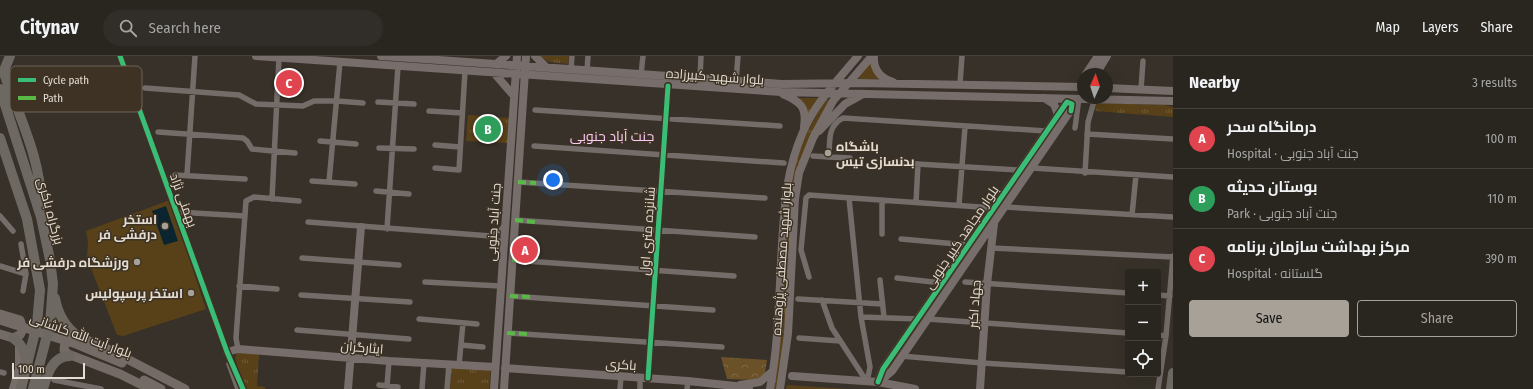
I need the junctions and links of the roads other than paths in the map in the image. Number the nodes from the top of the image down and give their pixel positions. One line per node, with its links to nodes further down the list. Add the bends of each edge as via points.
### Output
1 (10, 56): 49 (highway, via 5,68)
2 (120, 56): 25 (street, بهمنی نژاد)
3 (194, 56): 52 (street)
4 (256, 56): 20 (main road, بلوار شهید کبیرزاده)
5 (381, 56): 23 (main road, بلوار شهید کبیرزاده)
6 (506, 56): 23 (main road)
7 (517, 56): 24 (main road, جنت آباد جنوبی)
8 (526, 56): 27 (main road, جنت آباد جنوبی)
9 (535, 56): 28 (main road)
10 (572, 56): 31 (street)
11 (588, 56): 33 (street)
12 (643, 56): 36 (street)
13 (701, 56): 38 (street)
14 (738, 56): 39 (street)
15 (858, 56): 40 (main road, بلوار شهید مصطفی پژوهنده)
16 (873, 56): 41 (main road, بلوار شهید مصطفی پژوهنده); 42 (main road, via 875,66 884,78)
17 (962, 56): 43 (street)
18 (1098, 56): 29 (main road)
19 (1108, 56): 30 (main road)
20 (279, 58): 22 (main road, بلوار شهید کبیرزاده); 65 (street)
21 (1143, 61): 50 (street)
22 (340, 62): 26 (main road, بلوار شهید کبیرزاده); 62 (street)
23 (496, 64): 24 (main road, بلوار شهید کبیرزاده)
24 (516, 65): 27 (main road, بلوار شهید کبیرزاده); 35 (main road, جنت آباد جنوبی)
25 (124, 66)
26 (398, 66): 32 (main road, بلوار شهید کبیرزاده); 67 (street)
27 (525, 66): 28 (main road, بلوار شهید کبیرزاده); 37 (main road, جنت آباد جنوبی)
28 (546, 67): 31 (main road, بلوار شهید کبیرزاده)
29 (1090, 68)
30 (1100, 68)
31 (571, 69): 33 (main road, بلوار شهید کبیرزاده)
32 (465, 71): 34 (main road, بلوار شهید کبیرزاده); 76 (street)
33 (587, 71): 36 (main road, بلوار شهید کبیرزاده)
34 (494, 74): 35 (main road, بلوار شهید کبیرزاده); 57 (main road)
35 (516, 75): 37 (main road, بلوار شهید کبیرزاده); 57 (main road, جنت آباد جنوبی)
36 (641, 75): 38 (main road, بلوار شهید کبیرزاده)
37 (525, 76): 44 (main road, بلوار شهید کبیرزاده); 120 (main road, جنت آباد جنوبی)
38 (700, 79): 39 (main road, بلوار شهید کبیرزاده)
39 (736, 81): 40 (main road, بلوار شهید کبیرزاده, via 782,84)
40 (835, 83): 41 (main road, بلوار شهید کبیرزاده); 54 (main road, بلوار شهید مصطفی پژوهنده)
41 (849, 83): 42 (main road, بلوار شهید کبیرزاده); 55 (main road, بلوار شهید مصطفی پژوهنده)
42 (902, 83): 43 (main road, بلوار شهید کبیرزاده)
43 (960, 84): 45 (main road, بلوار شهید کبیرزاده)
44 (668, 86): 53 (main road, بلوار شهید کبیرزاده); 78 (street, شانزده متری اول)
45 (1077, 87)
46 (1113, 87): 50 (main road)
47 (145, 88): 52 (street)
48 (0, 89): 139 (highway, بزرگراه باکری)
49 (10, 90)
50 (1141, 90): 51 (main road)
51 (1172, 90)
52 (192, 92): 65 (street, via 239,95 256,104); 85 (street)
53 (781, 92): 54 (main road, بلوار شهید کبیرزاده); 82 (main road, via 801,105 805,113)
54 (826, 94): 55 (main road, بلوار شهید کبیرزاده); 82 (main road, بلوار شهید مصطفی پژوهنده)
55 (839, 94): 56 (main road, بلوار شهید کبیرزاده); 88 (main road, بلوار شهید مصطفی پژوهنده)
56 (863, 94): 58 (main road, بلوار شهید کبیرزاده); 88 (main road, via 845,104)
57 (514, 96): 144 (main road, جنت آباد جنوبی)
58 (1041, 97): 59 (main road, بلوار شهید کبیرزاده); 77 (main road, via 1054,104)
59 (1077, 98)
60 (1113, 99): 64 (main road, بلوار شهید کبیرزاده)
61 (1077, 100): 71 (main road, بلوار مجاهد کبیر جنوبی)
62 (337, 101): 65 (street, via 314,101 303,106); 66 (street); 91 (street)
63 (378, 102): 67 (street)
64 (1170, 102)
65 (277, 103): 99 (street)
66 (363, 104)
67 (396, 104): 68 (street); 97 (street)
68 (414, 104)
69 (1078, 104): 81 (street)
70 (1093, 104): 86 (street)
71 (1067, 108): 77 (main road, بلوار مجاهد کبیر جنوبی); 110 (main road, بلوار مجاهد کبیر جنوبی)
72 (535, 110): 78 (street)
73 (429, 111): 76 (street)
74 (18, 112): 139 (highway, via 35,160 42,195)
75 (140, 112): 135 (street, بهمنی نژاد)
76 (462, 113): 95 (street)
77 (1058, 115): 83 (main road, بلوار مجاهد کبیر جنوبی)
78 (666, 118): 79 (street); 101 (street, شانزده متری اول)
79 (780, 126)
80 (965, 127): 83 (street); 103 (street, via 842,118 835,122 831,130); 108 (street)
81 (1075, 128)
82 (803, 130): 230 (main road, بلوار شهید مصطفی پژوهنده, via 786,186)
83 (1046, 131): 111 (main road, بلوار مجاهد کبیر جنوبی)
84 (158, 132): 85 (street)
85 (190, 134): 99 (street, via 243,138 252,149); 114 (street)
86 (1087, 134): 89 (street); 112 (street)
87 (0, 138): 229 (highway, بزرگراه باکری, via 27,219 40,290 37,324)
88 (813, 138): 266 (main road, بلوار شهید مصطفی پژوهنده, via 802,162 797,183 788,334)
89 (1173, 139)
90 (320, 142): 91 (street)
91 (333, 142): 92 (street); 119 (street)
92 (356, 144)
93 (435, 145): 95 (street)
94 (534, 146): 101 (street)
95 (460, 147): 109 (street, via 459,170)
96 (379, 148): 97 (street)
97 (392, 148): 98 (street); 124 (street)
98 (414, 149)
99 (274, 151): 100 (street); 128 (street)
100 (295, 153)
101 (663, 155): 105 (street); 123 (street, شانزده متری اول)
102 (814, 156): 103 (street)
103 (829, 157): 104 (street)
104 (850, 158)
105 (784, 163)
106 (900, 163): 107 (street)
107 (918, 164): 108 (street); 131 (street)
108 (962, 166): 111 (street); 132 (street)
109 (436, 168)
110 (1032, 168): 112 (street); 133 (main road, بلوار مجاهد کبیر جنوبی)
111 (1020, 170): 134 (main road, بلوار مجاهد کبیر جنوبی)
112 (1085, 173): 115 (street)
113 (175, 175): 114 (street)
114 (187, 175): 117 (street)
115 (1136, 175): 116 (street); 136 (street)
116 (1173, 178)
117 (245, 179)
118 (312, 180): 119 (street)
119 (330, 182): 121 (street)
120 (518, 182): 123 (street); 141 (main road, جنت آباد جنوبی)
121 (355, 184)
122 (376, 191): 124 (street)
123 (661, 191): 126 (street); 147 (street, شانزده متری اول)
124 (389, 192): 125 (street); 146 (street)
125 (408, 194)
126 (765, 198)
127 (849, 198): 129 (street); 166 (street, via 807,196 801,250); 187 (street)
128 (272, 199): 130 (street); 138 (street, via 249,198 246,202)
129 (882, 200): 131 (street); 149 (street)
130 (299, 202)
131 (916, 202): 132 (street)
132 (959, 205): 134 (street)
133 (1004, 207): 136 (street); 143 (main road, بلوار مجاهد کبیر جنوبی)
134 (994, 208): 154 (main road, بلوار مجاهد کبیر جنوبی)
135 (177, 212): 138 (street); 216 (street, بهمنی نژاد)
136 (1132, 215): 140 (street)
137 (0, 216): 148 (street)
138 (246, 216): 174 (street)
139 (41, 217): 172 (highway, بزرگراه باکری)
140 (1173, 217)
141 (515, 220): 147 (street); 159 (main road, جنت آباد جنوبی)
142 (308, 222): 145 (street)
143 (994, 222): 156 (main road, جهاد اکبر); 195 (main road, بلوار مجاهد کبیر جنوبی)
144 (504, 226): 150 (street); 155 (main road, جنت آباد جنوبی)
145 (361, 227): 146 (street); 160 (main road)
146 (387, 229): 150 (street)
147 (658, 230): 151 (street); 163 (street, شانزده متری اول)
148 (13, 231)
149 (882, 234)
150 (491, 236): 155 (street)
151 (755, 237)
152 (902, 239): 154 (street)
153 (21, 244): 164 (street)
154 (968, 245): 171 (main road, بلوار مجاهد کبیر جنوبی)
155 (503, 246): 175 (main road, جنت آباد جنوبی)
156 (990, 248): 157 (street); 173 (main road, جهاد اکبر)
157 (1173, 257): 182 (street)
158 (302, 258): 160 (street)
159 (512, 260): 163 (street); 181 (main road, جنت آباد جنوبی)
160 (358, 262): 161 (street); 183 (main road)
161 (399, 265)
162 (0, 266): 164 (street)
163 (655, 271): 165 (street); 189 (street, شانزده متری اول)
164 (26, 274): 177 (street)
165 (734, 276)
166 (809, 277)
167 (897, 278): 171 (street)
168 (880, 280): 188 (street)
169 (425, 282): 175 (street)
170 (965, 282): 173 (street)
171 (942, 283): 194 (main road, بلوار مجاهد کبیر جنوبی)
172 (53, 284): 206 (highway, via 60,316 65,325); 249 (highway, بزرگراه باکری, via 50,324)
173 (987, 284): 178 (street); 197 (main road, جهاد اکبر)
174 (239, 286): 176 (street); 215 (street, via 236,338)
175 (500, 286): 227 (main road, جنت آباد جنوبی)
176 (277, 289)
177 (23, 291)
178 (1125, 293)
179 (301, 295): 183 (street)
180 (1161, 295): 182 (street)
181 (510, 296): 189 (street); 201 (main road, جنت آباد جنوبی)
182 (1170, 296): 205 (street)
183 (356, 299): 186 (street); 203 (main road)
184 (798, 299): 185 (street)
185 (822, 300): 187 (street); 210 (street, via 832,328)
186 (410, 302)
187 (860, 302): 188 (street); 191 (street)
188 (882, 304): 192 (street)
189 (653, 306): 190 (street); 211 (street, شانزده متری اول)
190 (713, 310)
191 (862, 317): 192 (street); 241 (street, via 870,367)
192 (884, 317): 194 (street)
193 (419, 319): 196 (street)
194 (918, 319): 238 (main road, بلوار مجاهد کبیر جنوبی, via 883,369)
195 (927, 319): 197 (street); 219 (main road, بلوار مجاهد کبیر جنوبی)
196 (463, 323): 199 (street); 212 (street)
197 (984, 323): 202 (street); 223 (main road, جهاد اکبر)
198 (1, 324): 208 (main road); 208 (main road, via 20,320 22,332); 217 (main road, بلوار آیت الله کاشانی)
199 (477, 324)
200 (297, 330): 203 (street)
201 (507, 333): 211 (street); 228 (main road, جنت آباد جنوبی)
202 (1125, 333)
203 (353, 334): 209 (street); 220 (main road)
204 (1161, 335): 205 (street)
205 (1166, 336): 224 (street)
206 (79, 337): 218 (main road, via 65,341 64,350); 254 (main road, via 102,346)
207 (799, 338): 210 (street)
208 (15, 339): 229 (highway, via 25,352); 247 (main road, via 20,359)
209 (409, 339)
210 (840, 340): 241 (street)
211 (651, 342): 214 (street); 236 (street, شانزده متری اول)
212 (461, 345): 213 (street); 226 (street)
213 (483, 347)
214 (722, 347)
215 (238, 349): 216 (main road, ایثارگران); 220 (main road, ایثارگران)
216 (227, 352): 255 (street, بهمنی نژاد); 256 (street, بهمنی نژاد)
217 (97, 355): 252 (main road, بلوار آیت الله کاشانی); 253 (main road, بلوار آیت الله کاشانی)
218 (70, 356): 245 (main road, via 94,363); 250 (highway, via 63,357 50,368)
219 (901, 356): 223 (street); 238 (main road, بلوار مجاهد کبیر جنوبی, via 892,371)
220 (351, 358): 221 (main road, ایثارگران); 257 (main road)
221 (389, 361): 222 (main road, ایثارگران); 242 (street)
222 (424, 363): 225 (main road, ایثارگران); 258 (street)
223 (982, 363): 231 (street); 268 (main road, جهاد اکبر)
224 (1161, 363)
225 (449, 364): 226 (main road, ایثارگران); 259 (street)
226 (460, 365): 227 (main road, ایثارگران)
227 (495, 367): 260 (main road, جنت آباد جنوبی)
228 (505, 368): 233 (main road, باکری); 261 (main road, جنت آباد جنوبی)
229 (27, 369): 248 (highway, بزرگراه باکری)
230 (774, 371): 243 (main road, باکری, via 760,382); 265 (main road, بلوار شهید مصطفی پژوهنده)
231 (1125, 372)
232 (1173, 373): 270 (highway)
233 (621, 376): 236 (main road, باکری); 262 (street)
234 (792, 376): 241 (main road)
235 (1159, 377): 269 (street)
236 (644, 378): 240 (main road, باکری); 263 (street, شانزده متری اول)
237 (54, 380): 251 (street)
238 (878, 382): 241 (main road); 246 (main road)
239 (379, 385): 242 (street)
240 (687, 385): 243 (main road, باکری)
241 (865, 385)
242 (387, 386): 244 (street)
243 (735, 386): 264 (main road, باکری)
244 (398, 387)
245 (148, 388)
246 (900, 388): 267 (main road)
247 (13, 389)
248 (21, 389)
249 (33, 389)
250 (43, 389)
251 (101, 389)
252 (161, 389)
253 (173, 389)
254 (185, 389)
255 (238, 389)
256 (243, 389)
257 (348, 389)
258 (422, 389)
259 (448, 389)
260 (494, 389)
261 (504, 389)
262 (620, 389)
263 (640, 389)
264 (749, 389)
265 (770, 389)
266 (780, 389)
267 (914, 389)
268 (980, 389)
269 (1158, 389)
270 (1171, 389)

